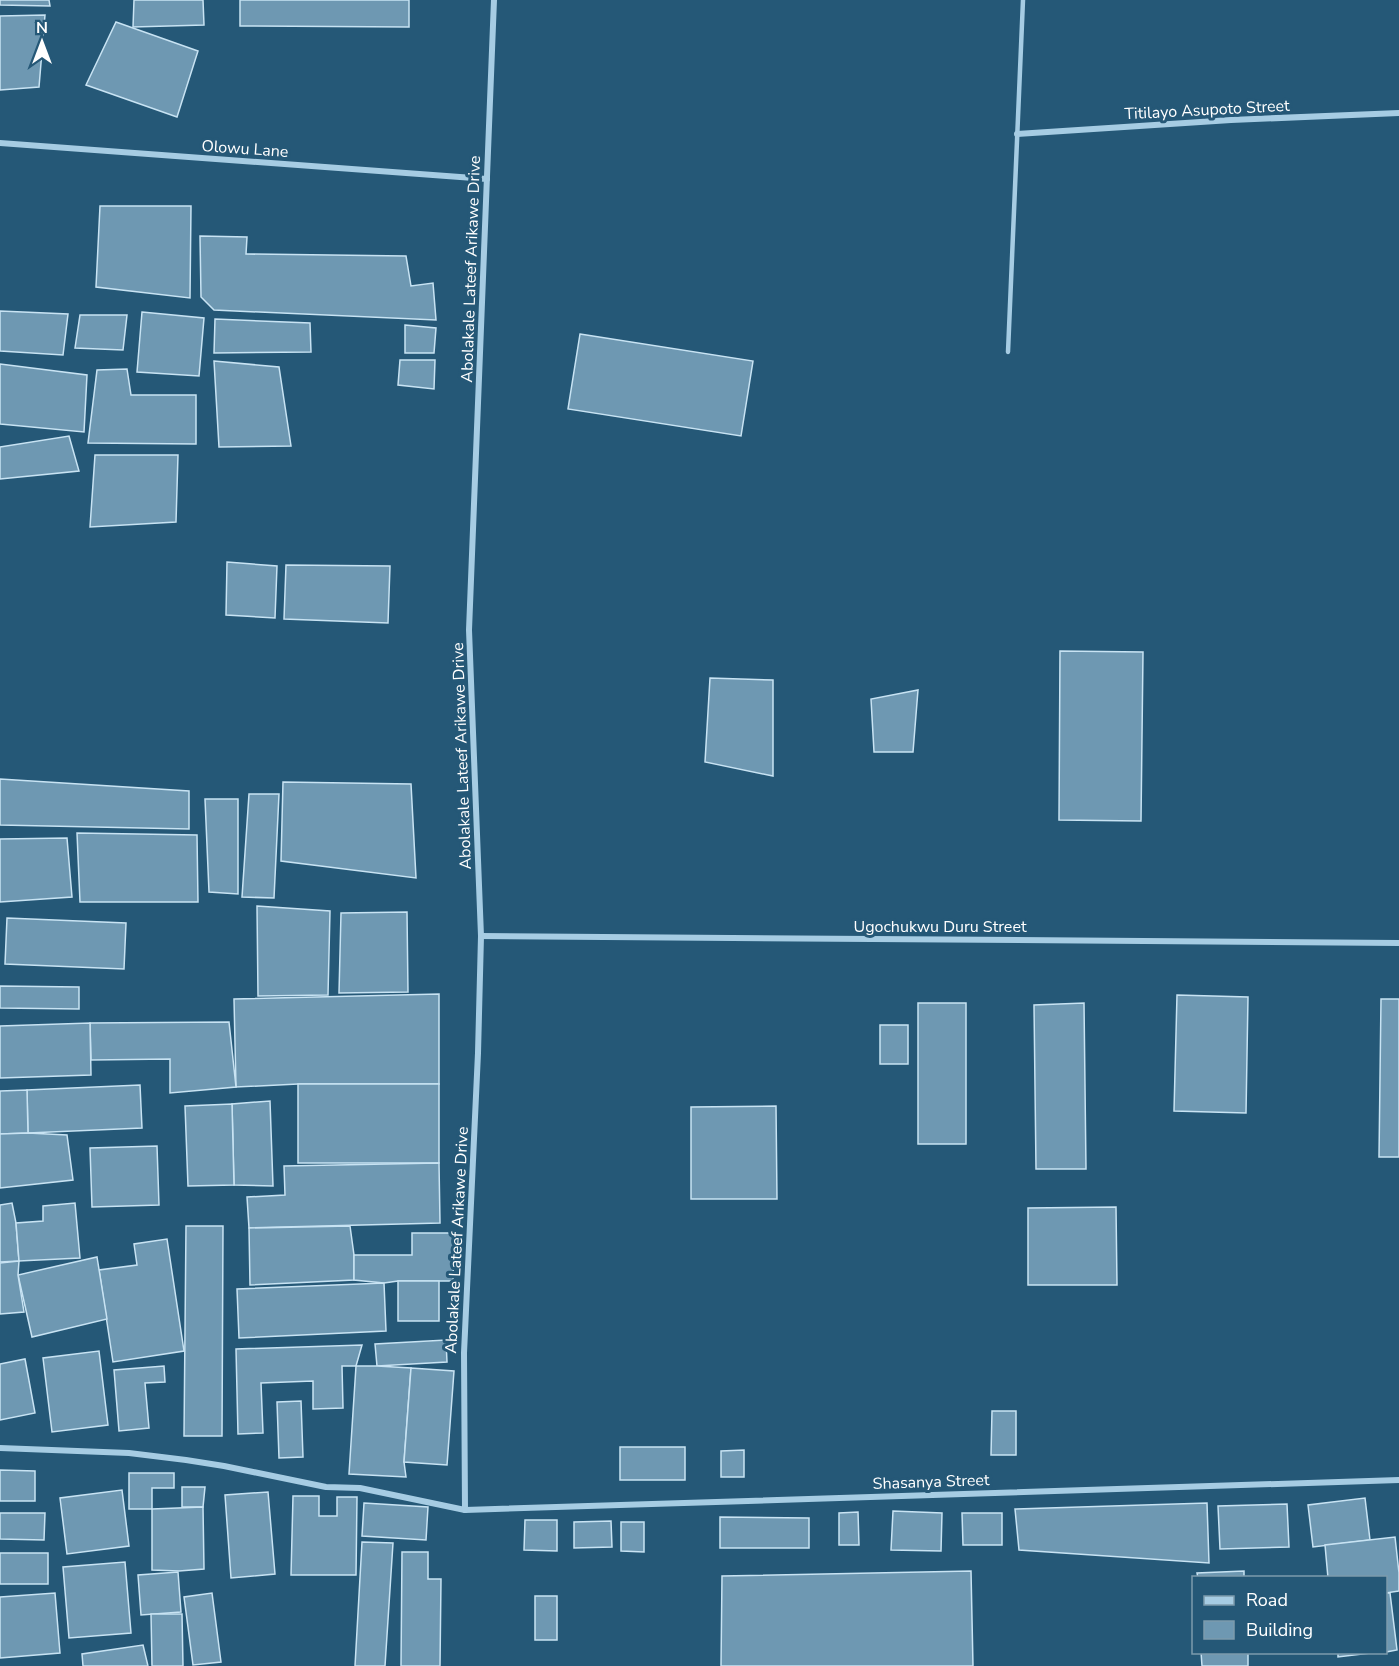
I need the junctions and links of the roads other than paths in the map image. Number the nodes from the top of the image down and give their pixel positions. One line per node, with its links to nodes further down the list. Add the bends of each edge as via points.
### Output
1 (494, 0): 6 (street, Abolakale Lateef Arikawe Drive)
2 (1023, 0): 4 (lane)
3 (1399, 113): 4 (street, Titilayo Asupoto Street)
4 (1017, 134): 7 (lane)
5 (0, 143): 6 (street, Olowu Lane)
6 (487, 179): 8 (street, Abolakale Lateef Arikawe Drive, via 469,630)
7 (1008, 352)
8 (481, 936): 9 (street, Ugochukwu Duru Street); 12 (street, Abolakale Lateef Arikawe Drive, via 464,1353)
9 (1399, 943)
10 (0, 1448): 12 (street, Shasanya Street, via 129,1453 186,1460 326,1487 360,1488)
11 (1399, 1480): 12 (street, Shasanya Street)
12 (465, 1510)

